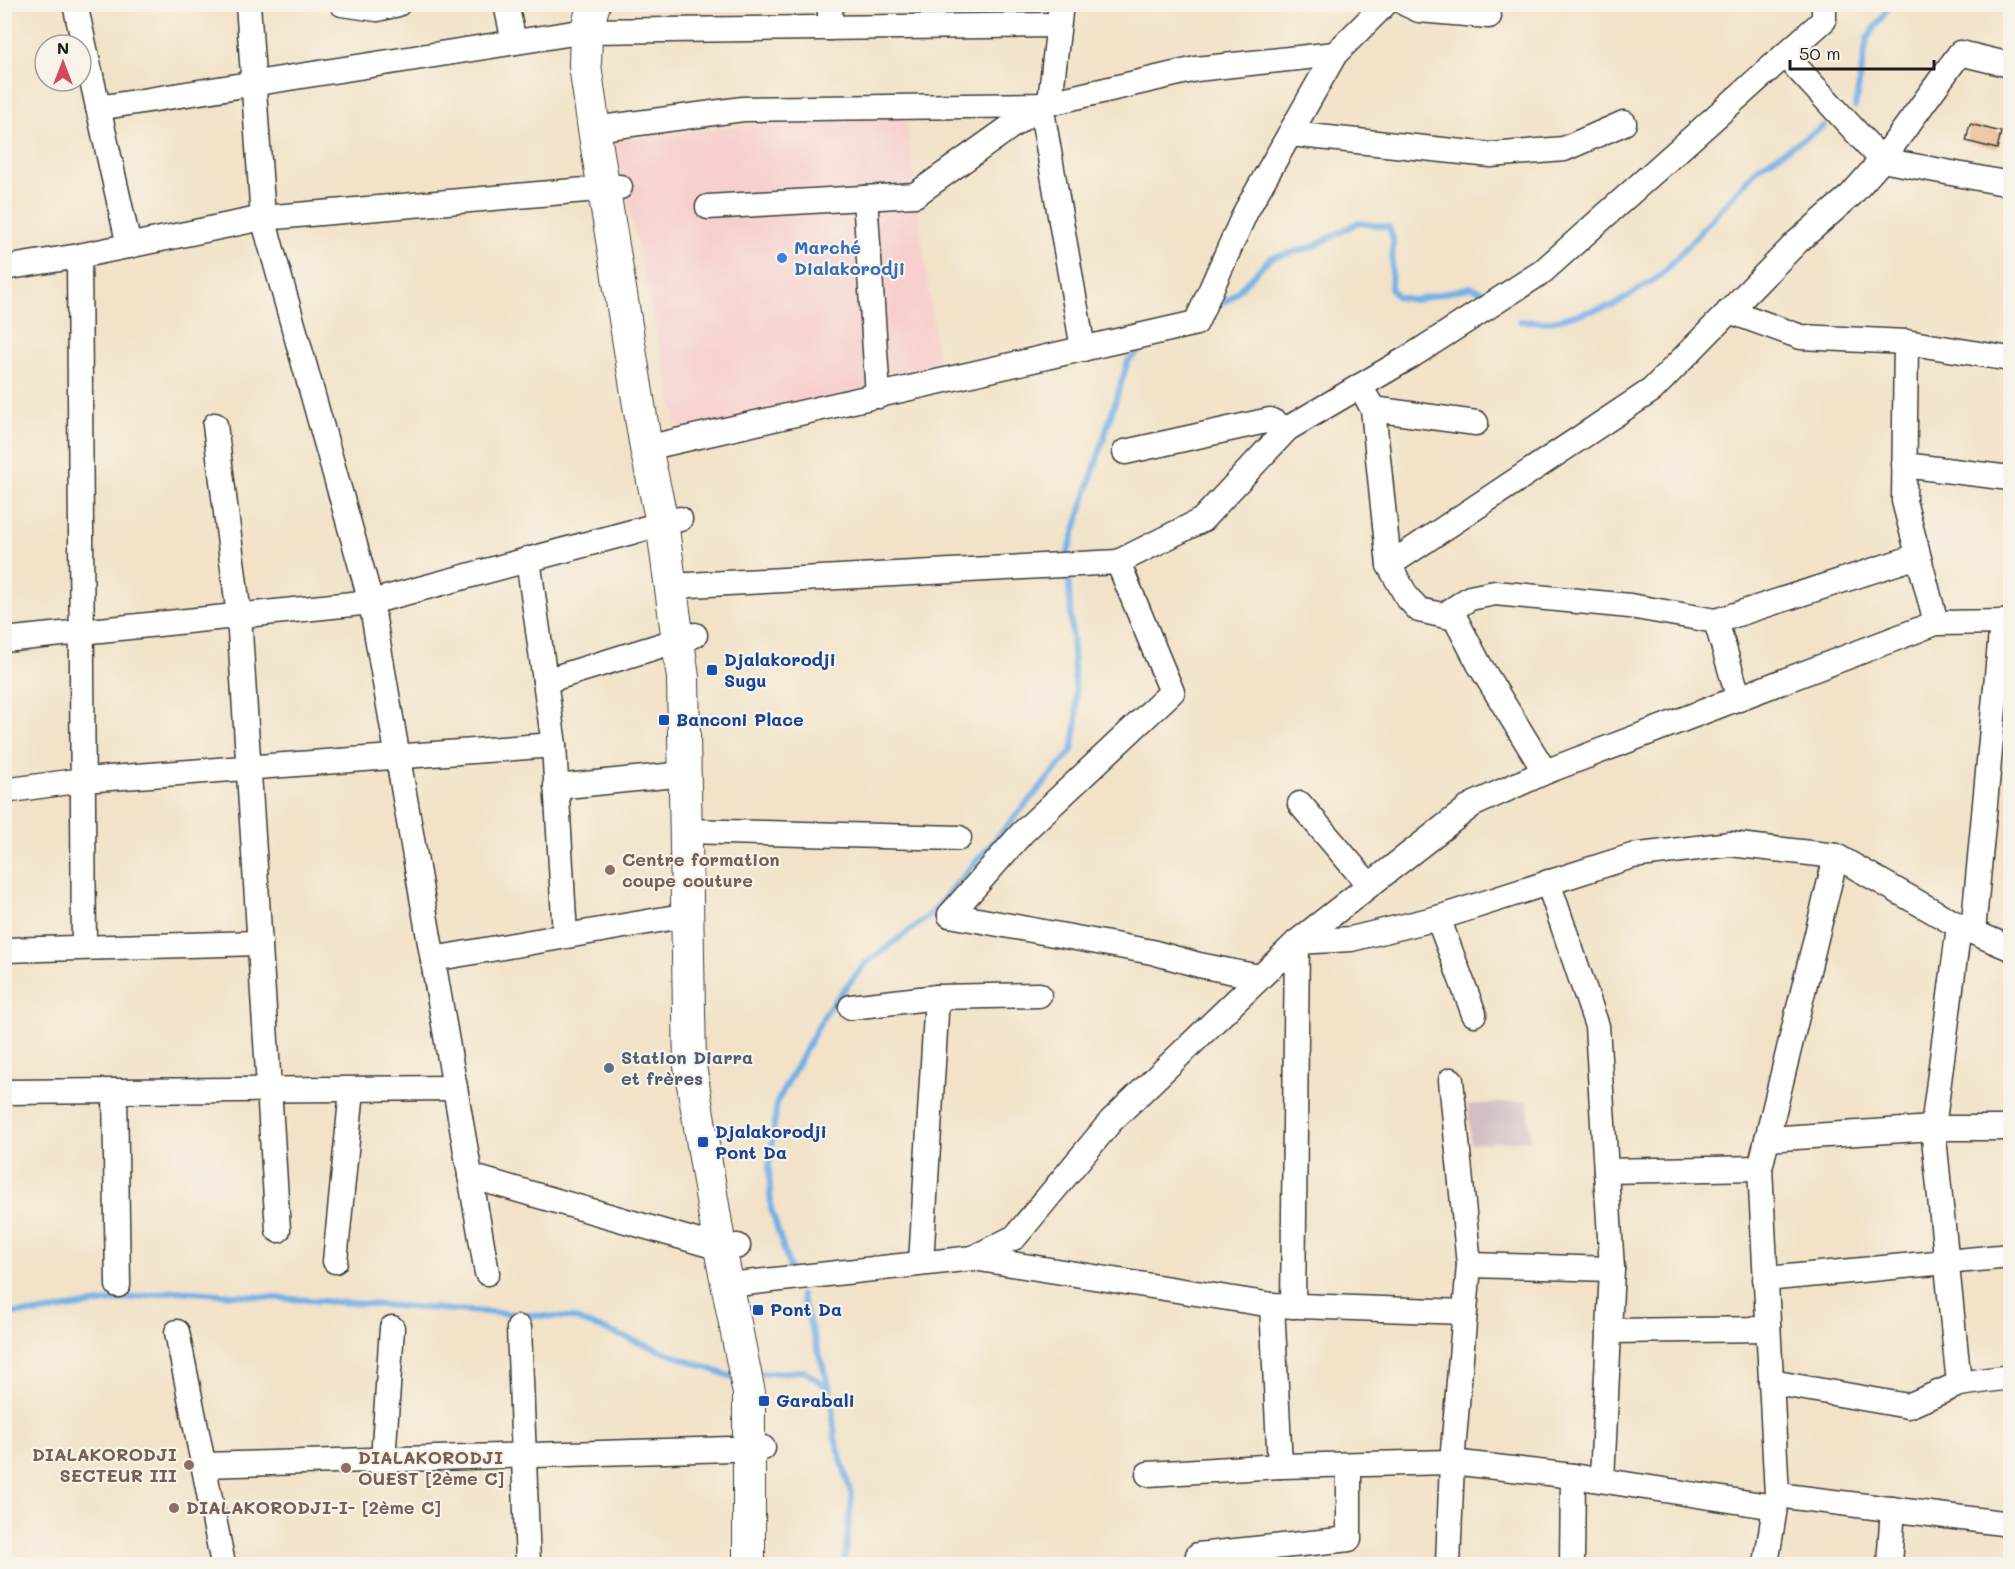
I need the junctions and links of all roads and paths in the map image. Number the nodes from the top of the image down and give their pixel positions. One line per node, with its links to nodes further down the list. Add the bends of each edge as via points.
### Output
1 (75, 4): 19 (street)
2 (248, 4): 17 (street)
3 (342, 4): 4 (street, via 376,9)
4 (398, 4)
5 (506, 4): 13 (street)
6 (1385, 4): 14 (street)
7 (1406, 4): 11 (street, via 1419,10)
8 (1824, 4): 15 (street, via 1824,20)
9 (1059, 15): 10 (street); 18 (street)
10 (830, 16): 12 (street)
11 (1489, 16)
12 (598, 18): 13 (street); 21 (main road)
13 (514, 42): 17 (street)
14 (1335, 54): 18 (street, via 1196,69); 22 (street)
15 (1785, 55): 23 (street); 36 (street, via 1542,272)
16 (2009, 60): 23 (street, via 1960,53)
17 (254, 83): 19 (street); 28 (street)
18 (1046, 104): 21 (street, via 743,110); 26 (street, via 915,195); 34 (street)
19 (98, 108): 29 (street)
20 (1624, 123): 22 (street, via 1564,148 1491,155)
21 (602, 128): 25 (main road)
22 (1290, 134): 34 (street, via 1246,211 1196,323)
23 (1882, 160): 24 (street); 32 (street)
24 (2010, 184)
25 (612, 188): 28 (street); 42 (main road)
26 (865, 198): 27 (street); 37 (street)
27 (708, 207)
28 (263, 218): 29 (street); 52 (street)
29 (129, 246): 30 (street)
30 (79, 256): 31 (street); 58 (street)
31 (4, 268)
32 (1730, 311): 33 (street, via 1801,337); 50 (street, via 1652,390)
33 (1906, 342): 35 (street); 44 (street)
34 (1083, 349): 37 (street)
35 (2010, 359)
36 (1360, 386): 38 (street); 41 (street)
37 (878, 396): 42 (street)
38 (1373, 409): 39 (street); 50 (street)
39 (1476, 423)
40 (215, 425): 54 (street)
41 (1287, 429): 43 (street, via 1270,420); 49 (street, via 1202,520)
42 (655, 445): 46 (main road)
43 (1125, 452)
44 (1904, 465): 45 (street); 47 (street, via 1904,501)
45 (2010, 478)
46 (671, 520): 48 (street); 51 (main road)
47 (1918, 556): 55 (street); 57 (street)
48 (528, 559): 52 (street); 61 (street)
49 (1118, 562): 51 (street); 87 (street, via 1172,692 1022,833 950,915 1152,952)
50 (1389, 565): 53 (street, via 1419,610)
51 (680, 586): 59 (main road)
52 (371, 602): 54 (street); 64 (street)
53 (1444, 615): 55 (street, via 1470,598 1495,593 1630,606); 66 (street, via 1455,618)
54 (240, 616): 58 (street); 65 (street)
55 (1716, 621): 62 (street)
56 (2006, 622): 57 (street); 79 (street)
57 (1936, 624): 62 (street)
58 (81, 632): 60 (street); 68 (street)
59 (687, 638): 61 (street); 67 (main road, via 683,678); 72 (main road, via 701,676)
60 (4, 640)
61 (545, 681): 63 (street)
62 (1739, 699): 66 (street)
63 (554, 745): 64 (street); 69 (street)
64 (399, 758): 65 (street); 86 (street)
65 (249, 769): 68 (street); 82 (street)
66 (1545, 772): 76 (street, via 1472,805)
67 (685, 774): 69 (street); 72 (main road)
68 (83, 780): 70 (street); 83 (street)
69 (556, 787): 80 (street)
70 (4, 791)
71 (1300, 804): 76 (street)
72 (695, 831): 73 (street); 77 (main road); 105 (main road, via 707,1065)
73 (959, 838)
74 (1836, 856): 75 (street, via 1730,844 1632,856); 79 (street); 100 (street)
75 (1548, 882): 78 (street); 102 (street, via 1598,1026)
76 (1369, 885): 81 (street)
77 (688, 915): 80 (street); 105 (main road, via 690,1066)
78 (1438, 918): 81 (street, via 1351,939); 91 (street)
79 (1966, 929): 84 (street); 98 (street)
80 (565, 936): 86 (street)
81 (1297, 942): 87 (street); 117 (street)
82 (260, 943): 83 (street); 94 (street)
83 (84, 947): 85 (street)
84 (2010, 948)
85 (4, 950)
86 (433, 959): 93 (street)
87 (1259, 977): 107 (street, via 1111,1122 1015,1237)
88 (1039, 995): 89 (street)
89 (937, 997): 90 (street); 110 (street)
90 (851, 1007)
91 (1474, 1014)
92 (1451, 1080): 111 (street)
93 (456, 1088): 95 (street); 103 (street)
94 (269, 1090): 95 (street); 96 (street); 104 (street)
95 (352, 1090): 108 (street)
96 (115, 1091): 97 (street); 116 (street)
97 (4, 1092)
98 (1933, 1128): 99 (street); 100 (street); 109 (street)
99 (2010, 1128)
100 (1767, 1139): 101 (street)
101 (1760, 1168): 102 (street); 114 (street)
102 (1606, 1171): 112 (street)
103 (470, 1176): 105 (street); 113 (street)
104 (278, 1230)
105 (729, 1247): 115 (main road)
106 (2010, 1256): 109 (street)
107 (973, 1258): 110 (street); 117 (street)
108 (335, 1261)
109 (1946, 1262): 114 (street); 126 (street)
110 (921, 1263): 115 (street)
111 (1469, 1265): 112 (street); 118 (street)
112 (1612, 1269): 122 (street)
113 (487, 1273)
114 (1765, 1279): 121 (street)
115 (736, 1284): 127 (main road, via 755,1393)
116 (118, 1286)
117 (1283, 1306): 118 (street); 133 (street)
118 (1464, 1312): 130 (street)
119 (392, 1328): 129 (street)
120 (519, 1328): 128 (street)
121 (1768, 1329): 122 (street); 125 (street)
122 (1609, 1331): 136 (street)
123 (177, 1332): 132 (street)
124 (2010, 1377): 126 (street)
125 (1771, 1382): 126 (street, via 1908,1406); 137 (street)
126 (1959, 1384)
127 (756, 1448): 128 (street); 142 (main road); 143 (main road)
128 (524, 1455): 129 (street); 141 (street)
129 (383, 1460): 132 (street)
130 (1452, 1462): 131 (street); 135 (street); 145 (street)
131 (1349, 1464): 133 (street); 144 (street, via 1349,1539 1197,1555)
132 (203, 1466): 140 (street)
133 (1280, 1466): 134 (street)
134 (1148, 1474)
135 (1573, 1476): 136 (street); 146 (street)
136 (1602, 1480): 137 (street)
137 (1776, 1501): 138 (street); 147 (street)
138 (1893, 1509): 139 (street); 148 (street)
139 (2010, 1524)
140 (223, 1564)
141 (528, 1564)
142 (749, 1564)
143 (759, 1564)
144 (1198, 1564)
145 (1448, 1564)
146 (1572, 1564)
147 (1766, 1564)
148 (1889, 1564)

